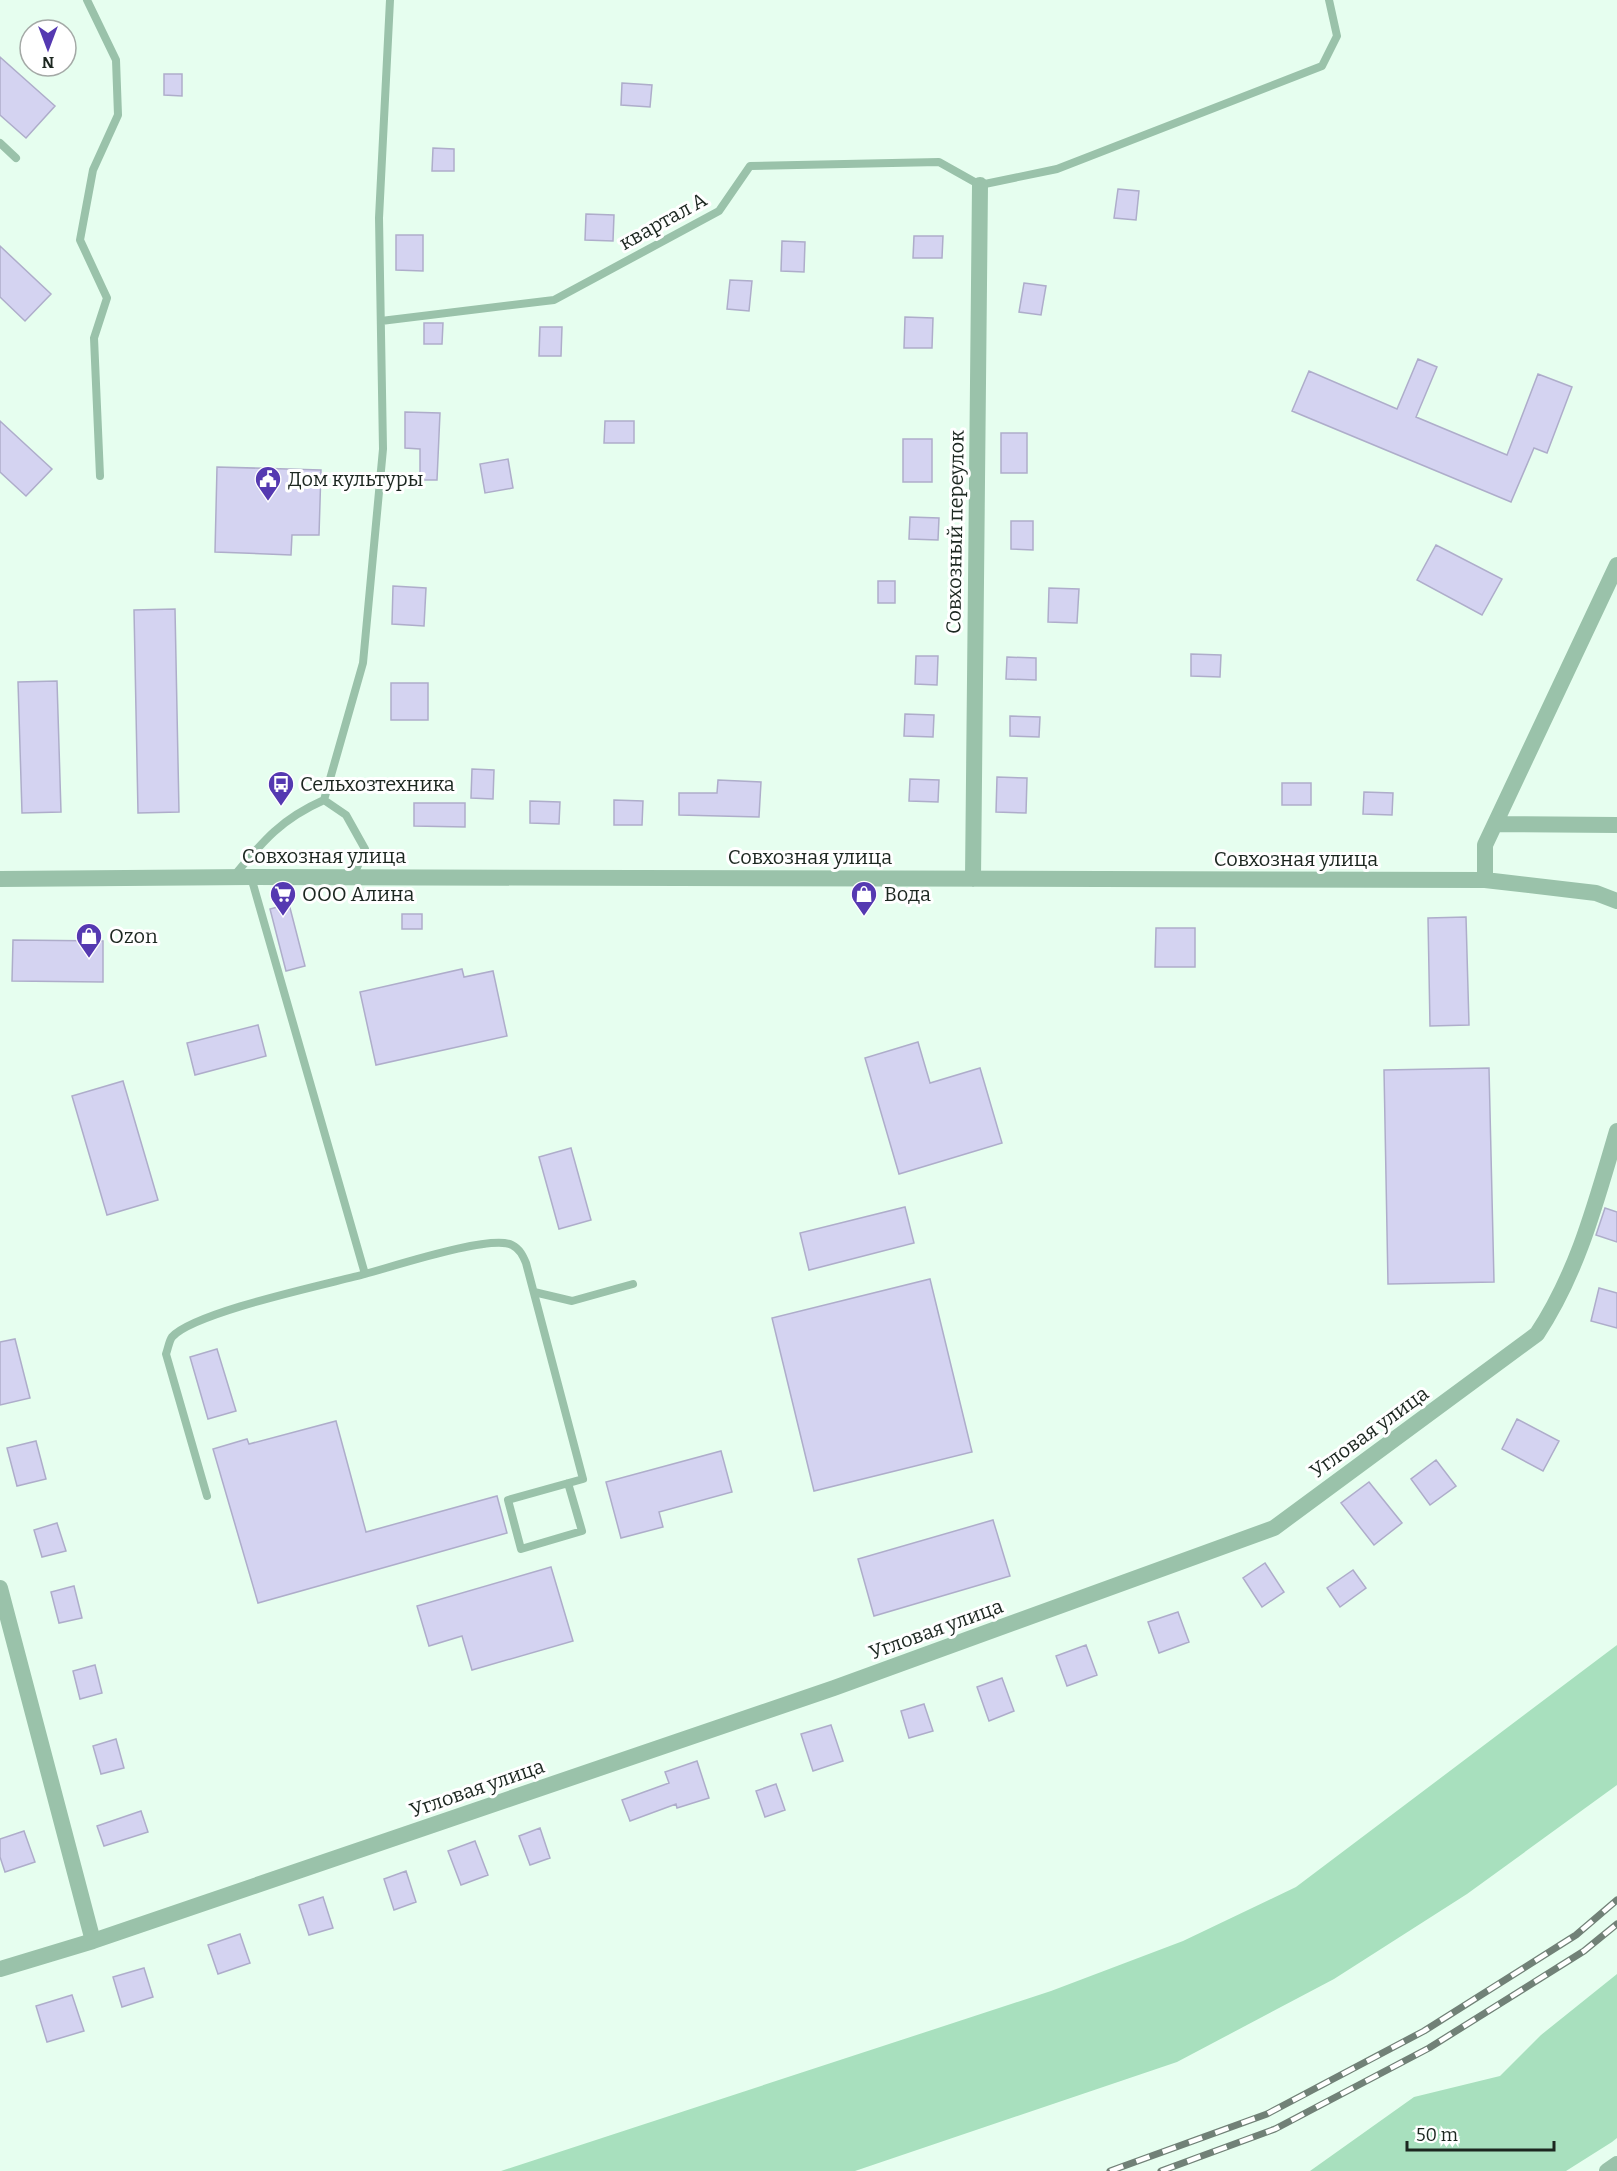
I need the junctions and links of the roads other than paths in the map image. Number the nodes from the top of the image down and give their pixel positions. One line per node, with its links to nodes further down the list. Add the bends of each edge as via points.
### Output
1 (87, 0): 8 (lane, via 116,60 118,115 93,170 80,240 106,298 94,338)
2 (390, 0): 7 (lane, via 379,218)
3 (1329, 0): 6 (lane, via 1337,36 1322,66 1057,169)
4 (0, 143): 5 (lane)
5 (16, 158)
6 (980, 185): 7 (lane, квартал А, via 939,162 750,166 719,211 554,300); 17 (street, Совхозный переулок)
7 (381, 321): 10 (lane, via 383,449 363,663)
8 (100, 476)
9 (1617, 565): 11 (street)
10 (324, 800): 13 (lane, via 272,831); 15 (lane, via 346,815 365,849)
11 (1495, 824): 12 (street); 18 (street, via 1485,845)
12 (1617, 825)
13 (233, 877): 14 (street, Совхозная улица); 16 (street, Совхозная улица)
14 (250, 877): 15 (street, Совхозная улица); 21 (lane)
15 (353, 877): 17 (street, Совхозная улица)
16 (0, 879)
17 (973, 879): 18 (street, Совхозная улица)
18 (1485, 880): 19 (street, Совхозная улица, via 1596,893)
19 (1617, 901)
20 (1617, 1131): 27 (street, Угловая улица, via 1582,1245 1559,1301 1537,1334 1274,1528 834,1688)
21 (365, 1274): 23 (lane, via 498,1242 512,1244 520,1251); 25 (lane, via 216,1314 171,1338 166,1354)
22 (633, 1284): 23 (lane, via 572,1301)
23 (534, 1292): 24 (lane, via 583,1479)
24 (568, 1483): 24 (lane, via 508,1500 521,1549 582,1532)
25 (207, 1496)
26 (0, 1588): 27 (street)
27 (93, 1941): 28 (street, Угловая улица)
28 (0, 1969)
29 (1617, 2164): 30 (street)
30 (1607, 2171)

